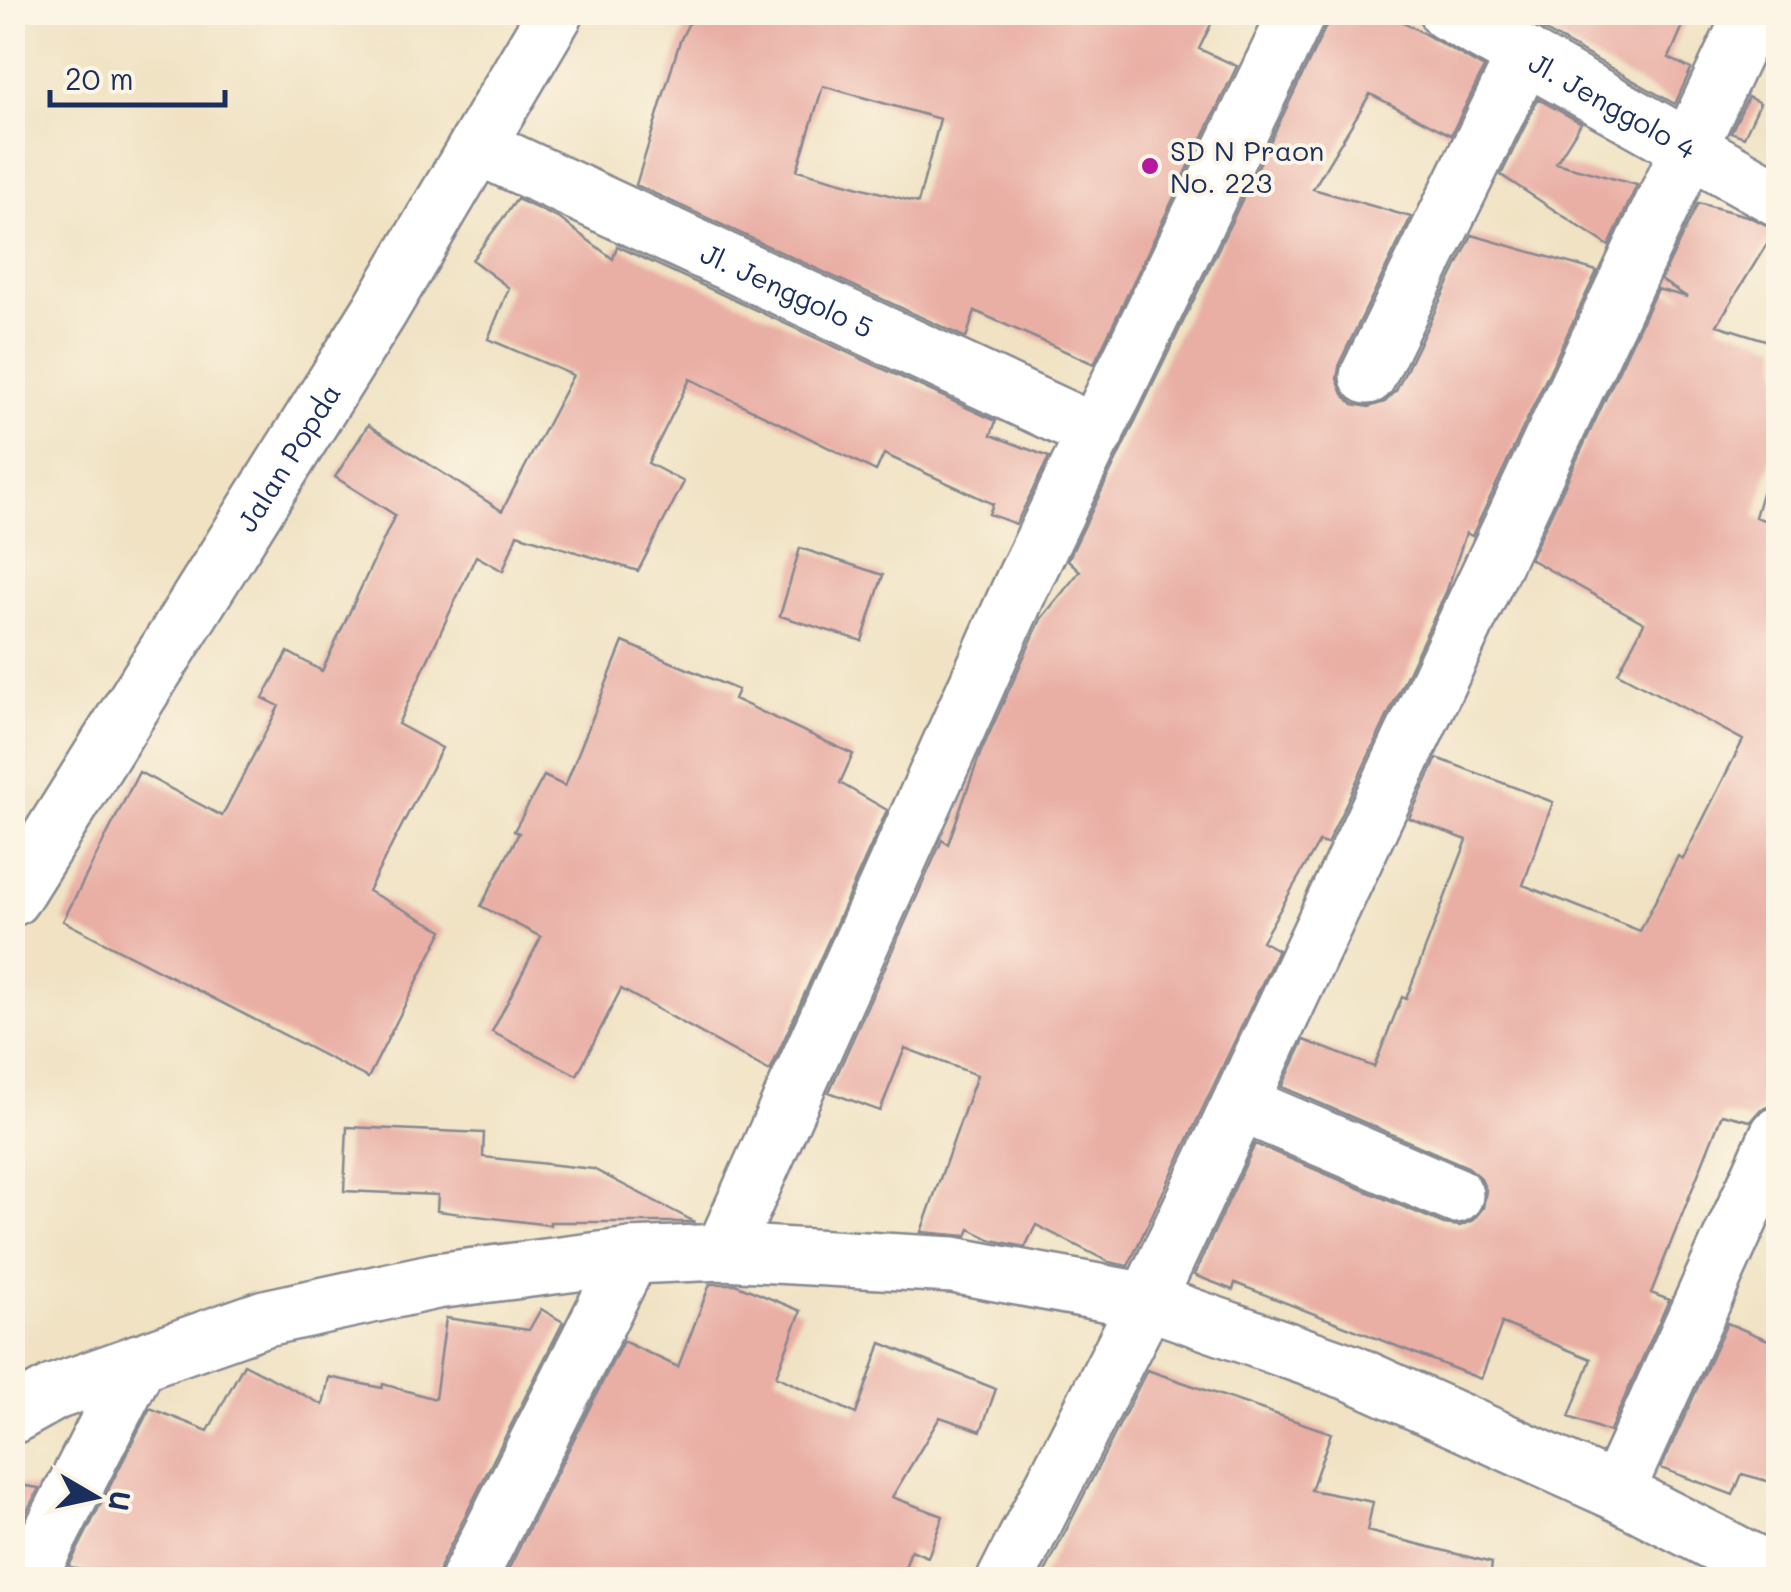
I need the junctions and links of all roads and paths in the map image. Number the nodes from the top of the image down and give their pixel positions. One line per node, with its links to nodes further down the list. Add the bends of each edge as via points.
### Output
1 (556, 12): 6 (street, Jalan Popda)
2 (1298, 12): 10 (street)
3 (1446, 12): 5 (street, Jl. Jenggolo 4)
4 (1753, 12): 7 (street)
5 (1525, 56): 7 (street, Jl. Jenggolo 4); 9 (street)
6 (478, 146): 10 (street, Jl. Jenggolo 5); 11 (street, Jalan Popda)
7 (1690, 147): 8 (street, Jl. Jenggolo 4); 12 (street)
8 (1778, 198)
9 (1368, 376)
10 (1096, 432): 15 (street)
11 (12, 898)
12 (1241, 1104): 14 (street); 17 (street)
13 (1778, 1135): 20 (street)
14 (1455, 1195)
15 (723, 1252): 16 (street); 17 (street, via 952,1265)
16 (631, 1256): 18 (street, via 379,1293 264,1318); 23 (street)
17 (1147, 1302): 20 (street, via 1352,1373); 24 (street)
18 (139, 1362): 19 (street, via 55,1392); 22 (street)
19 (12, 1416)
20 (1616, 1492): 21 (street)
21 (1778, 1574)
22 (27, 1580)
23 (468, 1580)
24 (1006, 1580)

